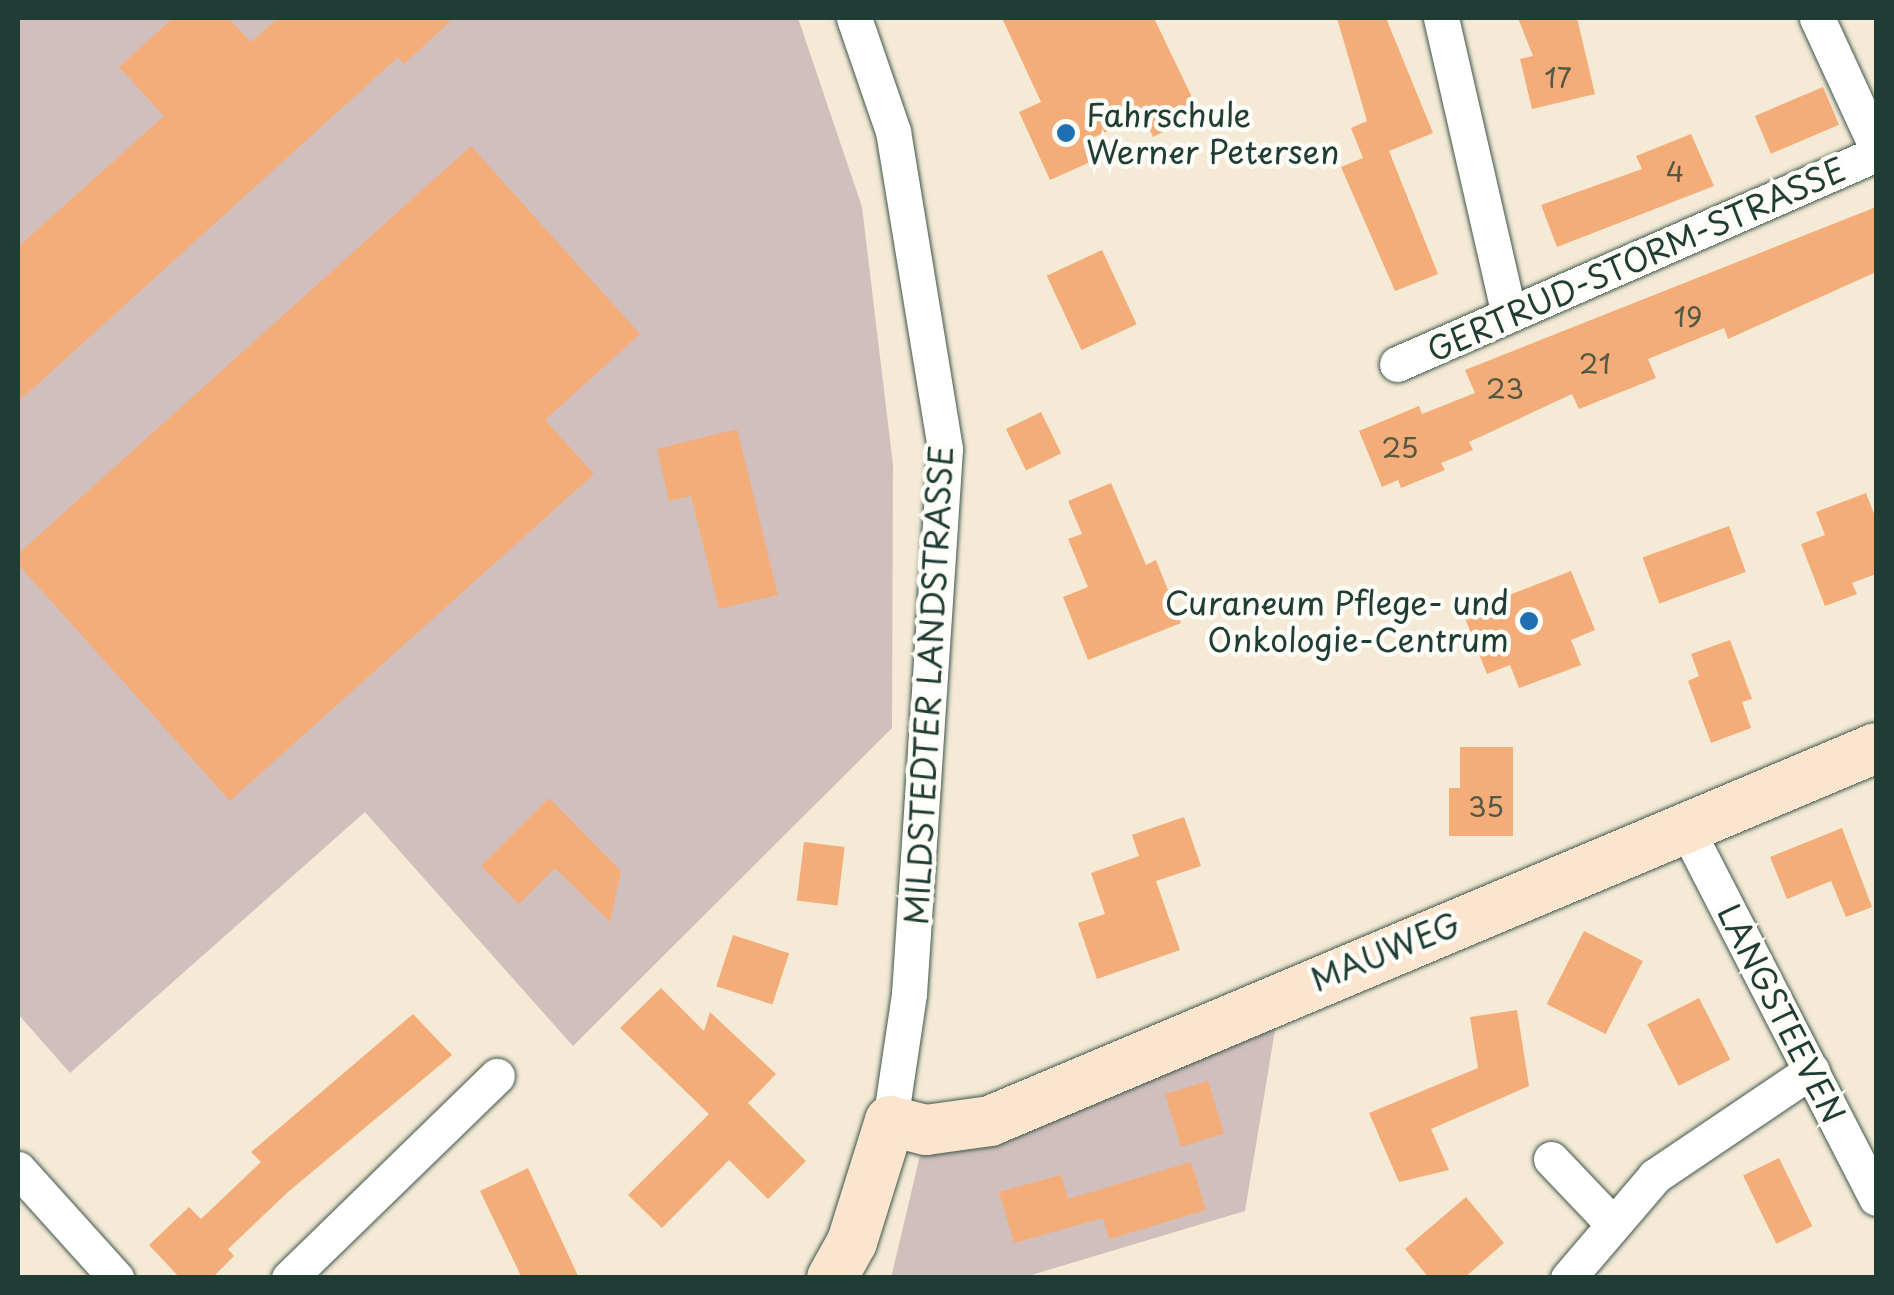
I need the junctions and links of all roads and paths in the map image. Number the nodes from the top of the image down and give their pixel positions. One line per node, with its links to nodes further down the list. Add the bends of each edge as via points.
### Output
1 (854, 18): 12 (street, MILDSTEDTER LANDSTRASSE, via 893,132 945,450 909,994)
2 (1441, 18): 6 (street)
3 (1817, 18): 4 (street)
4 (1876, 146)
5 (1876, 154): 6 (street, GERTRUD-STORM-STRASSE)
6 (1508, 310): 7 (street, GERTRUD-STORM-STRASSE)
7 (1397, 364)
8 (1876, 748): 9 (street, MAUWEG)
9 (1686, 828): 10 (street, LANGSTEEVEN); 12 (street, MAUWEG, via 990,1121 926,1130)
10 (1812, 1070): 15 (street, LANGSTEEVEN); 16 (street, via 1655,1176)
11 (497, 1076): 18 (street)
12 (890, 1121): 19 (street, via 852,1242)
13 (1550, 1159): 16 (street)
14 (18, 1168): 17 (street)
15 (1876, 1198)
16 (1611, 1222): 20 (street)
17 (116, 1278)
18 (289, 1278)
19 (832, 1278)
20 (1568, 1278)

